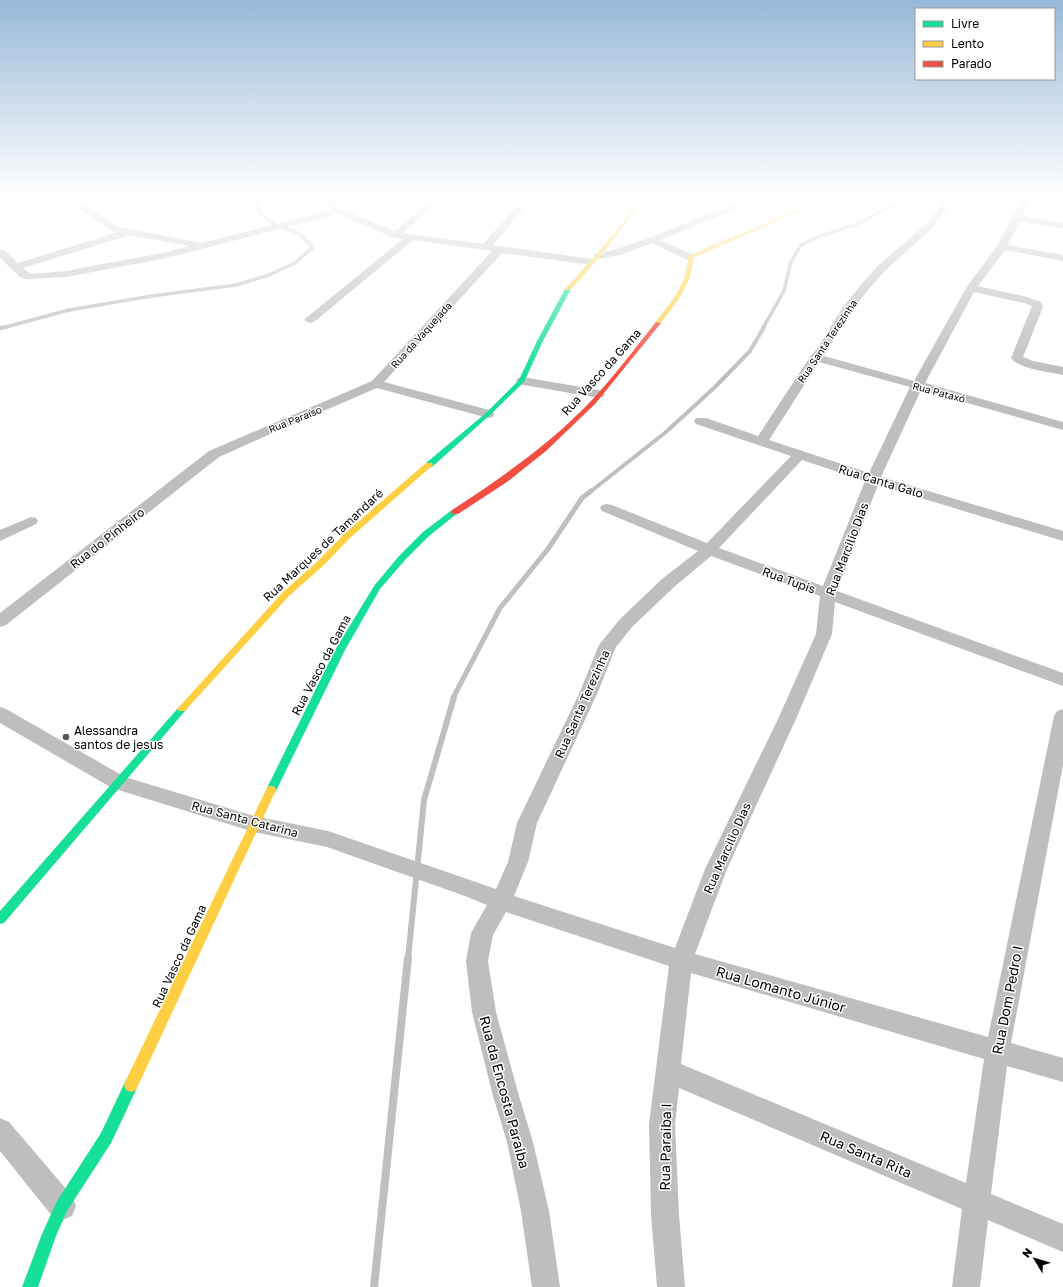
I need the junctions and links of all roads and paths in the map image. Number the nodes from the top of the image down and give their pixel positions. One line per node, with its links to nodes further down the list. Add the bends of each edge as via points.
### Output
1 (6, 257): 12 (street)
2 (48, 257): 12 (street)
3 (158, 257): 12 (street, via 66,274 30,277 24,275)
4 (387, 257): 14 (street)
5 (493, 257): 18 (street, Rua da Vaquejada)
6 (574, 257): 11 (street)
7 (601, 257): 11 (street)
8 (690, 257): 20 (street, Rua Vasco da Gama, via 687,279 675,299 653,331)
9 (895, 257): 15 (street, Rua Santa Terezinha, via 869,282 847,309)
10 (994, 257): 13 (street, Rua Marcilio Dias)
11 (595, 259): 17 (street, Rua Marques de Tamandaré, via 566,292)
12 (17, 267)
13 (970, 288): 16 (street, via 1037,304 1017,358 1029,364); 19 (street, Rua Marcilio Dias)
14 (310, 320)
15 (816, 357): 19 (street, Rua Pataxó); 24 (street, Rua Santa Terezinha)
16 (1063, 371)
17 (522, 381): 20 (street); 21 (street, Rua Marques de Tamandaré)
18 (376, 384): 21 (street); 25 (street, Rua Paraíso)
19 (917, 386): 23 (street, Rua Pataxó); 27 (street, Rua Marcilio Dias)
20 (599, 394): 39 (street, Rua Vasco da Gama, via 580,416 543,449 504,480 426,534 377,588 340,650)
21 (488, 414): 38 (street, Rua Marques de Tamandaré, via 347,536 286,594 206,681)
22 (701, 421): 24 (street, Rua Canta Galo)
23 (1063, 426)
24 (761, 442): 26 (street, Rua Canta Galo)
25 (214, 454): 34 (street, Rua do Pinheiro)
26 (799, 455): 27 (street, Rua Canta Galo); 32 (street, Rua Santa Terezinha)
27 (873, 479): 31 (street, Rua Canta Galo); 33 (street, Rua Marcilio Dias)
28 (607, 508): 32 (street, Rua Tupis)
29 (31, 521): 30 (street)
30 (0, 536)
31 (1063, 536)
32 (709, 550): 33 (street, Rua Tupis); 40 (street, Rua Santa Terezinha, via 652,598 608,645 588,694 527,823 518,862)
33 (828, 595): 35 (street, Rua Tupis); 42 (street, Rua Marcilio Dias, via 824,634 716,869)
34 (0, 621)
35 (1063, 680)
36 (0, 714): 38 (street, Rua Santa Catarina)
37 (1063, 716): 43 (street, Rua Dom Pedro I)
38 (119, 783): 39 (street, Rua Santa Catarina); 41 (street, Rua Marques de Tamandaré)
39 (254, 824): 40 (street, Rua Santa Catarina, via 328,839); 48 (street, Rua Vasco da Gama, via 106,1138)
40 (501, 901): 42 (street, Rua Lomanto Júnior); 51 (street, Rua da Encosta Paraiba, via 482,933 477,961 478,977 484,1012 520,1142 535,1211)
41 (0, 919)
42 (681, 960): 43 (street, Rua Lomanto Júnior); 45 (street, Rua Paraiba I)
43 (997, 1051): 44 (street, Rua Lomanto Júnior); 47 (street, Rua Dom Pedro I, via 989,1096)
44 (1063, 1070)
45 (668, 1071): 47 (street, Rua Santa Rita); 52 (street, Rua Paraiba I, via 662,1124 665,1215)
46 (0, 1131): 48 (street)
47 (978, 1202): 49 (street, Rua Santa Rita); 53 (street, Rua Dom Pedro I)
48 (62, 1206): 50 (street, Rua Vasco da Gama)
49 (1063, 1238)
50 (30, 1287)
51 (546, 1287)
52 (671, 1287)
53 (966, 1287)

